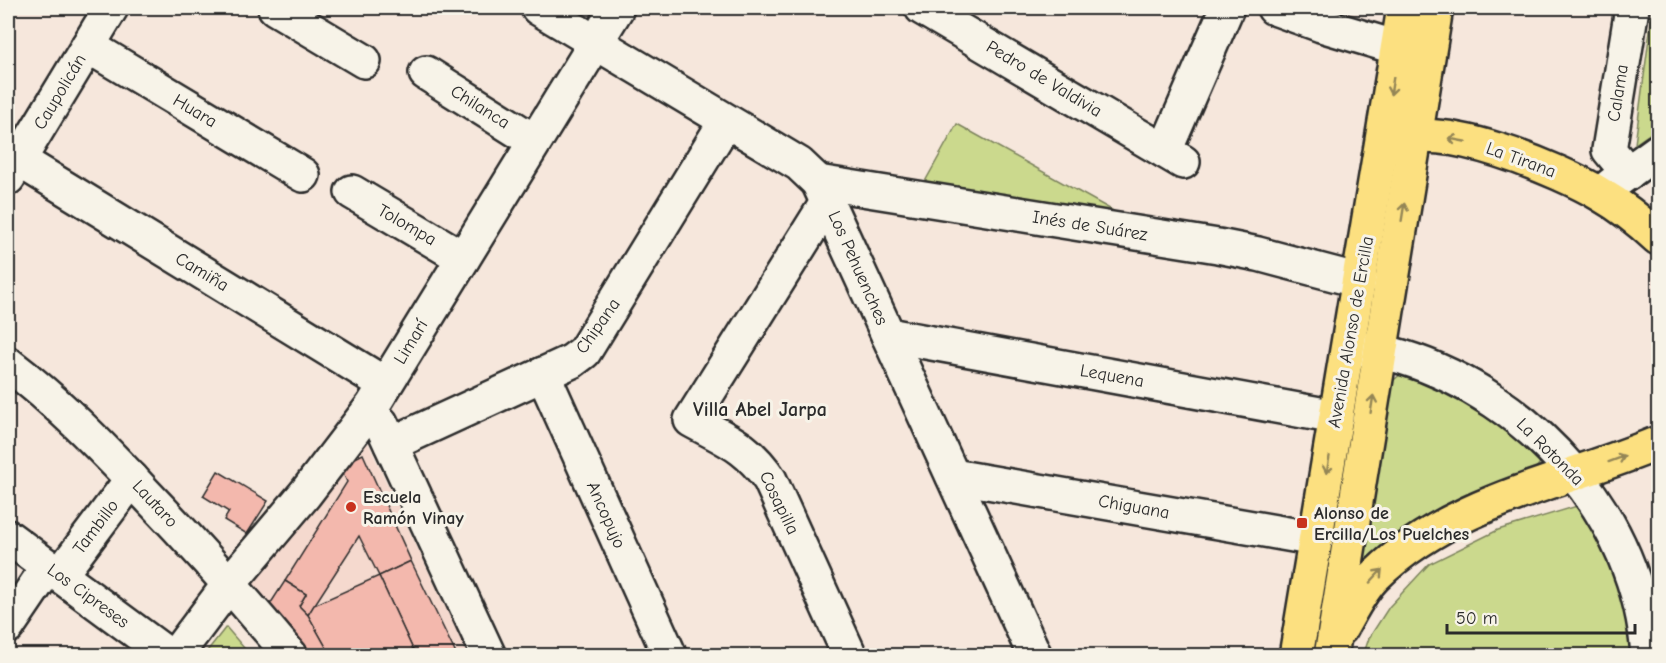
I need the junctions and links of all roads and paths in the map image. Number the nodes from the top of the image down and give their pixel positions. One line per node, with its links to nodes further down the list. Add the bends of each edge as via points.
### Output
1 (111, 8): 12 (street, Caupolicán)
2 (275, 8): 14 (street)
3 (538, 8): 11 (street, Los Pehuenches)
4 (617, 8): 11 (street, Limarí)
5 (922, 8): 6 (street, Pedro de Valdivia, via 1174,157)
6 (1227, 8)
7 (1274, 8): 13 (street)
8 (1404, 8): 13 (main road, Avenida Alonso de Ercilla)
9 (1436, 8): 17 (main road, Avenida Alonso de Ercilla)
10 (1632, 8): 22 (street, Calama, via 1609,150)
11 (596, 42): 16 (street, Los Pehuenches); 18 (street, Limarí)
12 (88, 46): 21 (street, Caupolicán); 23 (street, Huara)
13 (1398, 48): 20 (main road, Avenida Alonso de Ercilla, one-way to 20)
14 (364, 61)
15 (426, 73): 18 (street, Chilanca)
16 (726, 120): 24 (street, Los Pehuenches, via 799,164); 33 (street, Chipana, via 592,342 572,361)
17 (1416, 136): 20 (main road, via 1403,139 1392,148); 26 (main road, La Tirana, one-way to 17, via 1512,155 1465,141); 32 (main road, Avenida Alonso de Ercilla, one-way to 17)
18 (534, 141): 28 (street, Limarí)
19 (1659, 151): 22 (street)
20 (1379, 167): 29 (main road, Avenida Alonso de Ercilla)
21 (11, 172): 35 (street, Camiña)
22 (1628, 173): 26 (street)
23 (303, 175)
24 (823, 191): 29 (street, Inés de Suárez, via 1218,246); 30 (street, Los Pehuenches); 53 (street, Cosapilla, via 691,420 745,449 765,471)
25 (351, 192): 28 (street, Tolompa)
26 (1600, 194): 27 (main road, La Tirana)
27 (1659, 238)
28 (463, 258): 35 (street, Limarí)
29 (1360, 281): 31 (main road, Avenida Alonso de Ercilla)
30 (888, 335): 36 (street, Lequena); 40 (street, Los Pehuenches)
31 (1348, 346): 32 (street, La Rotonda); 36 (main road, Avenida Alonso de Ercilla)
32 (1381, 352): 39 (street, La Rotonda, via 1432,368 1487,396 1539,437); 47 (main road, Avenida Alonso de Ercilla, one-way to 32)
33 (543, 374): 38 (street, Chipana); 52 (street, Ancopujo)
34 (13, 378): 41 (street, Lautaro, via 93,437)
35 (379, 394): 38 (street); 45 (street, Limarí, via 305,494)
36 (1336, 417): 43 (main road, Avenida Alonso de Ercilla, one-way to 43)
37 (1659, 442): 39 (main road, one-way to 37)
38 (391, 444): 51 (street)
39 (1575, 474): 47 (main road, one-way to 39, via 1375,576 1412,545 1459,516); 56 (street, La Rotonda, via 1603,513 1632,571 1641,602)
40 (953, 476): 43 (street, Chiguana); 54 (street, Los Pehuenches)
41 (132, 478): 44 (street, Tambillo); 45 (street, Lautaro)
42 (8, 537): 44 (street, Los Cipreses)
43 (1316, 539): 55 (main road, Avenida Alonso de Ercilla)
44 (54, 571): 46 (street, Tambillo); 48 (street, Los Cipreses)
45 (230, 584): 49 (street, Limarí); 50 (street, Lautaro)
46 (8, 626)
47 (1332, 649)
48 (169, 656)
49 (175, 656)
50 (291, 656)
51 (489, 656)
52 (670, 656)
53 (850, 656)
54 (1035, 656)
55 (1296, 656)
56 (1648, 656)

